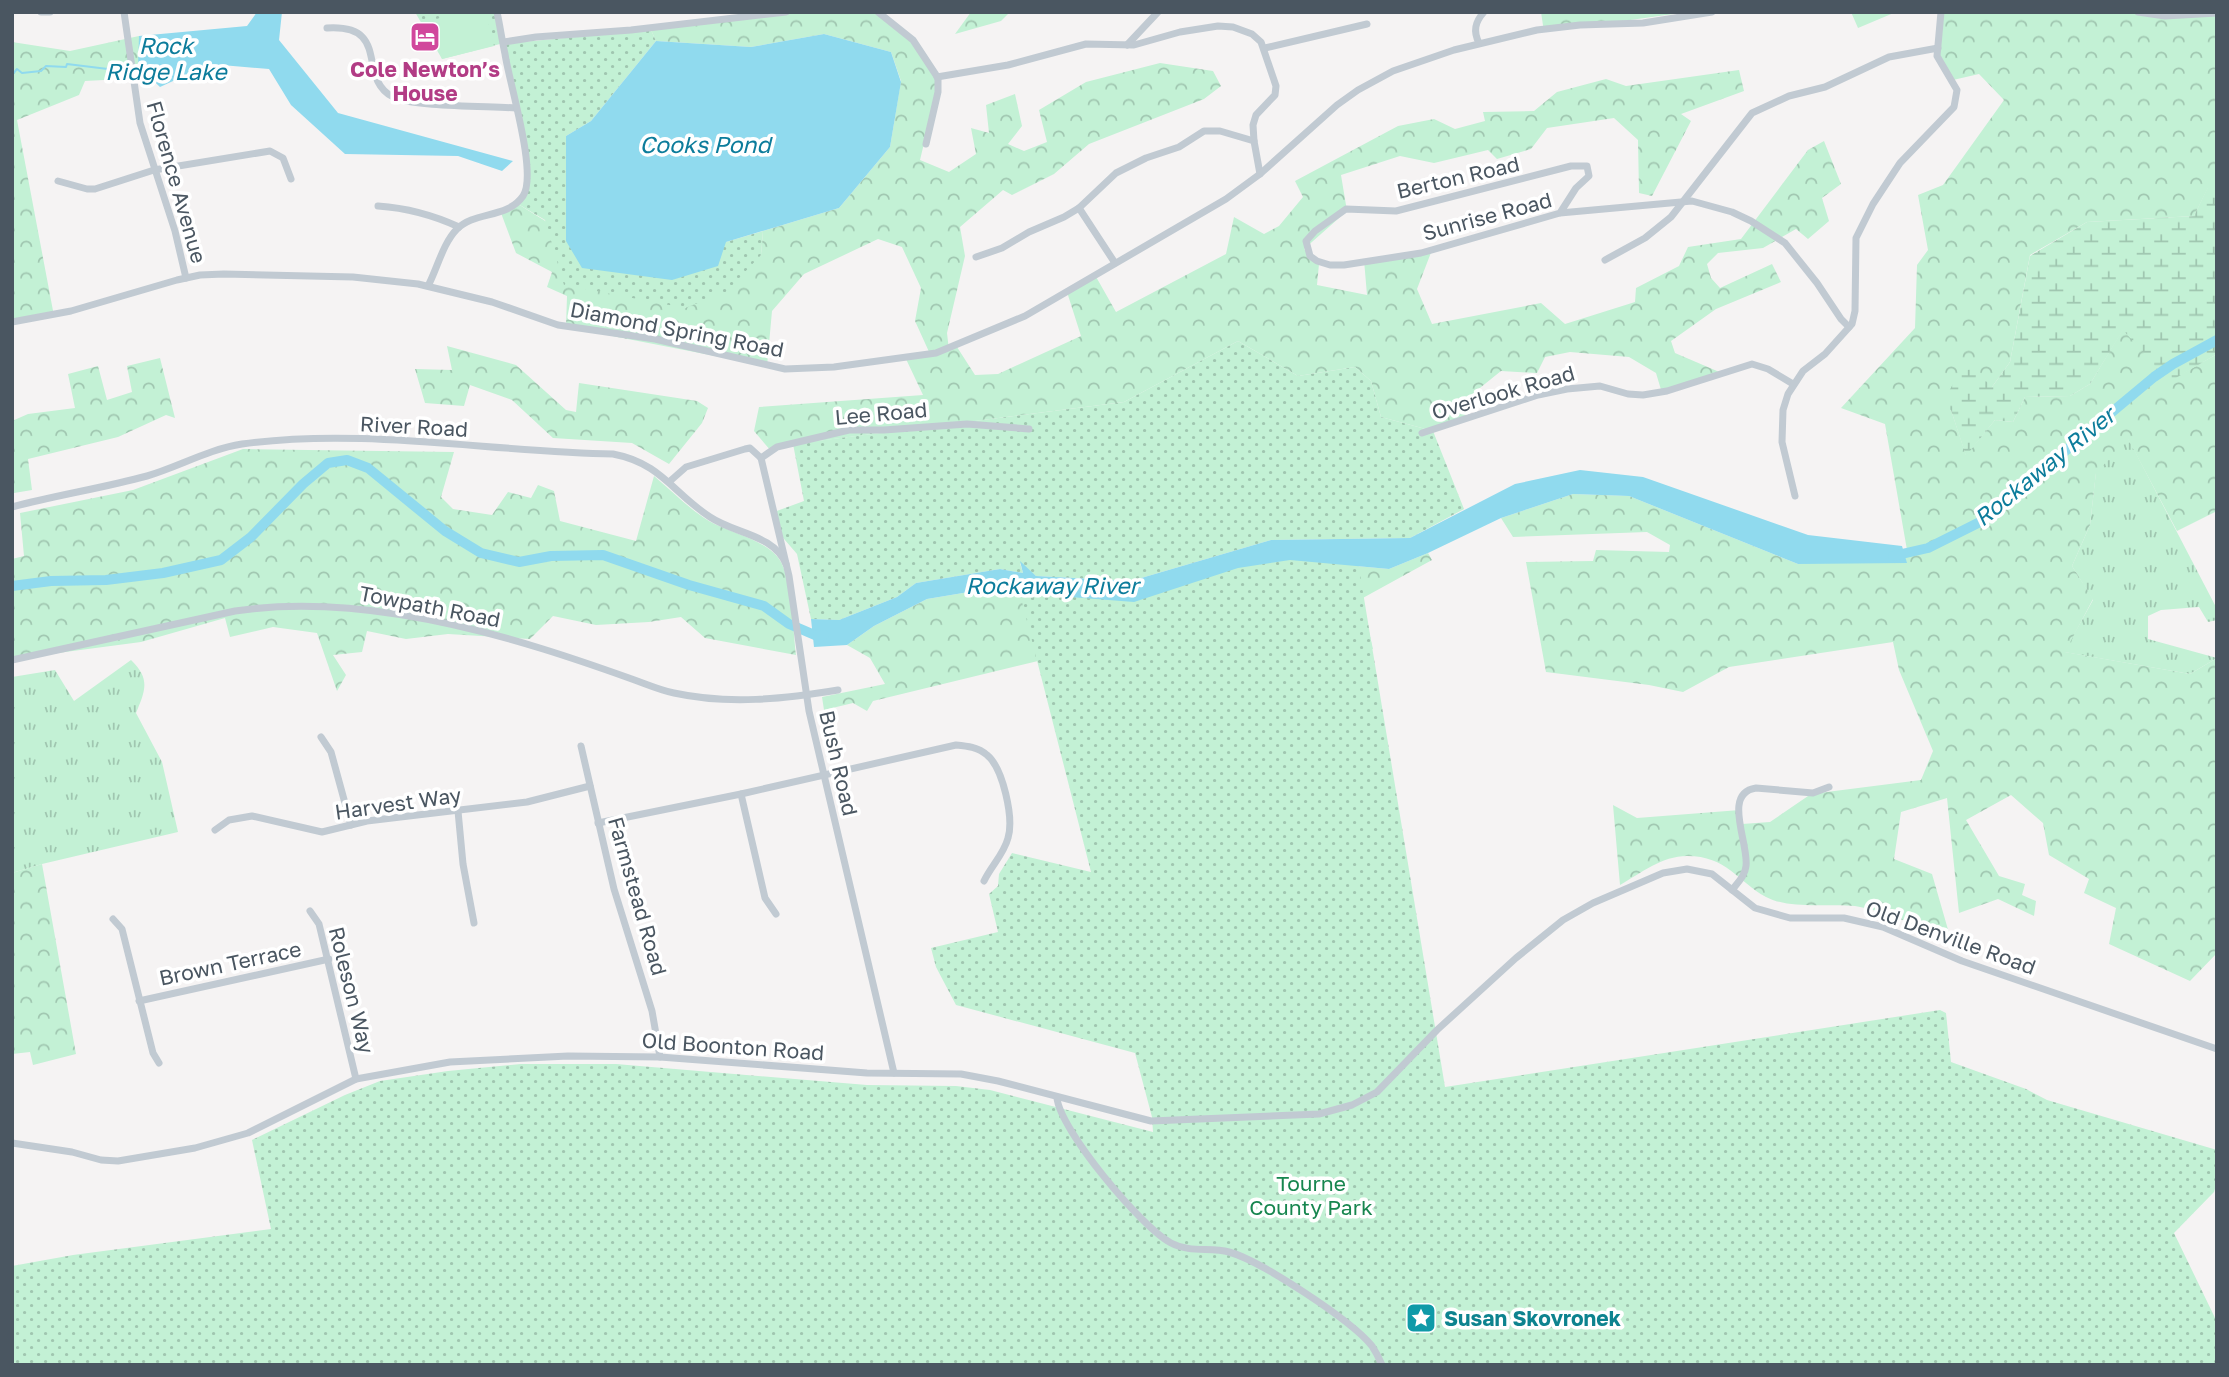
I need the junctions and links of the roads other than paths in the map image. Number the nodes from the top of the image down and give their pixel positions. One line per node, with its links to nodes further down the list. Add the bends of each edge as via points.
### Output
1 (41, 12): 2 (street)
2 (50, 12)
3 (124, 12): 24 (street, Florence Avenue, via 140,123)
4 (497, 12): 15 (street)
5 (786, 12): 15 (street)
6 (878, 12): 20 (street, via 913,40)
7 (1158, 12): 17 (street)
8 (1484, 12): 16 (street, via 1475,25)
9 (1712, 12): 16 (street, Diamond Spring Road, via 1643,23 1537,30)
10 (1941, 12): 19 (street)
11 (2138, 12): 12 (street, via 2173,17)
12 (2217, 13)
13 (1367, 24): 18 (street)
14 (327, 28): 21 (street, via 345,27 364,38 380,86 394,98)
15 (504, 42): 21 (street)
16 (1479, 43): 25 (street, Diamond Spring Road, via 1378,78 1337,105)
17 (1127, 45): 18 (street, via 1218,26 1252,34); 20 (street, via 1086,44 1008,65)
18 (1265, 48): 22 (street, via 1275,95 1256,115)
19 (1938, 48): 28 (street, via 1889,58 1752,113); 40 (street, via 1937,56 1957,90 1954,107 1900,163 1860,229 1855,252 1855,311)
20 (937, 77): 23 (street)
21 (516, 108): 32 (street, via 527,175 523,196 505,211)
22 (1254, 141): 25 (street); 30 (street, via 1204,131 1116,173)
23 (926, 144)
24 (154, 170): 26 (street, via 270,151 282,158); 27 (street, via 87,189); 37 (street, Florence Avenue)
25 (1260, 174): 36 (street, Diamond Spring Road, via 1226,199)
26 (291, 179)
27 (58, 181)
28 (1680, 203): 31 (street, Sunrise Road); 35 (street, via 1678,216); 40 (street, Sunrise Road, via 1692,201 1732,212 1769,231 1785,243)
29 (378, 206): 32 (street, via 421,213)
30 (1079, 208): 34 (street); 36 (street)
31 (1560, 213): 33 (street, Sunrise Road, via 1421,253 1345,265 1330,265); 33 (street, Berton Road, via 1589,176 1587,166 1571,166 1396,211 1346,209 1307,241)
32 (459, 227): 38 (street)
33 (1311, 256)
34 (976, 257)
35 (1605, 260)
36 (1115, 263): 38 (street, Diamond Spring Road, via 1025,316 936,353 805,370 566,326)
37 (186, 278): 38 (street, Diamond Spring Road, via 224,274 353,277); 39 (street, Diamond Spring Road, via 71,311)
38 (428, 286)
39 (12, 322)
40 (1849, 327): 41 (street)
41 (1793, 384): 43 (street, Overlook Road, via 1752,364 1643,395 1600,386 1569,388); 46 (street, via 1783,410 1782,442)
42 (1030, 429): 44 (street, Lee Road, via 967,424 849,430 776,447)
43 (1422, 433)
44 (761, 458): 45 (street, via 745,449 686,467); 48 (street, Bush Road)
45 (669, 482): 47 (street, River Road, via 643,463 613,454 402,442 281,441 226,448 142,477); 48 (street, River Road, via 710,517 779,550)
46 (1795, 496)
47 (12, 507)
48 (786, 564): 51 (street, Bush Road)
49 (12, 660): 51 (street, Towpath Road, via 235,611 337,607 523,643 675,693 740,701)
50 (838, 690): 51 (street, Towpath Road)
51 (807, 695): 54 (street, Bush Road)
52 (321, 737): 60 (street, via 331,752)
53 (581, 746): 55 (street, Farmstead Road)
54 (823, 774): 57 (street); 62 (street, via 956,745 987,755 1000,775 1011,824 1004,848); 74 (street, Bush Road)
55 (590, 786): 58 (street, Harvest Way, via 527,802); 59 (street, Farmstead Road)
56 (1829, 787): 63 (street, via 1813,793 1756,788 1741,794 1747,862)
57 (741, 794): 59 (street); 65 (street, via 765,898)
58 (458, 811): 60 (street, Harvest Way); 67 (street)
59 (598, 823): 72 (street, Farmstead Road, via 652,1011)
60 (351, 825): 61 (street, Harvest Way, via 322,832 252,816 229,820)
61 (215, 830)
62 (984, 881)
63 (1732, 890): 70 (street, Old Denville Road, via 1712,874 1687,869 1663,873 1593,903 1544,934); 71 (street, Old Denville Road, via 1755,908 1790,918 1844,918 1883,927 1962,961)
64 (310, 911): 68 (street, Roleson Way, via 319,924)
65 (776, 915)
66 (113, 919): 69 (street, via 121,929)
67 (474, 923)
68 (328, 959): 69 (street, Brown Terrace); 75 (street, Roleson Way)
69 (139, 1001): 73 (street)
70 (1436, 1032): 77 (street, Old Boonton Road, via 1377,1092 1329,1112 1151,1121)
71 (2217, 1049)
72 (660, 1057): 74 (street, Old Boonton Road); 75 (street, Old Boonton Road, via 478,1060)
73 (159, 1063)
74 (894, 1073): 76 (street, Old Boonton Road, via 977,1077)
75 (356, 1079): 79 (street, Old Boonton Road, via 248,1133 195,1148 118,1161)
76 (1058, 1098): 77 (street, Old Boonton Road); 78 (street)
77 (1071, 1102): 78 (street)
78 (1067, 1123): 80 (street, via 1095,1166 1165,1239 1188,1250 1228,1252 1275,1275 1367,1340)
79 (12, 1143)
80 (1382, 1365)

